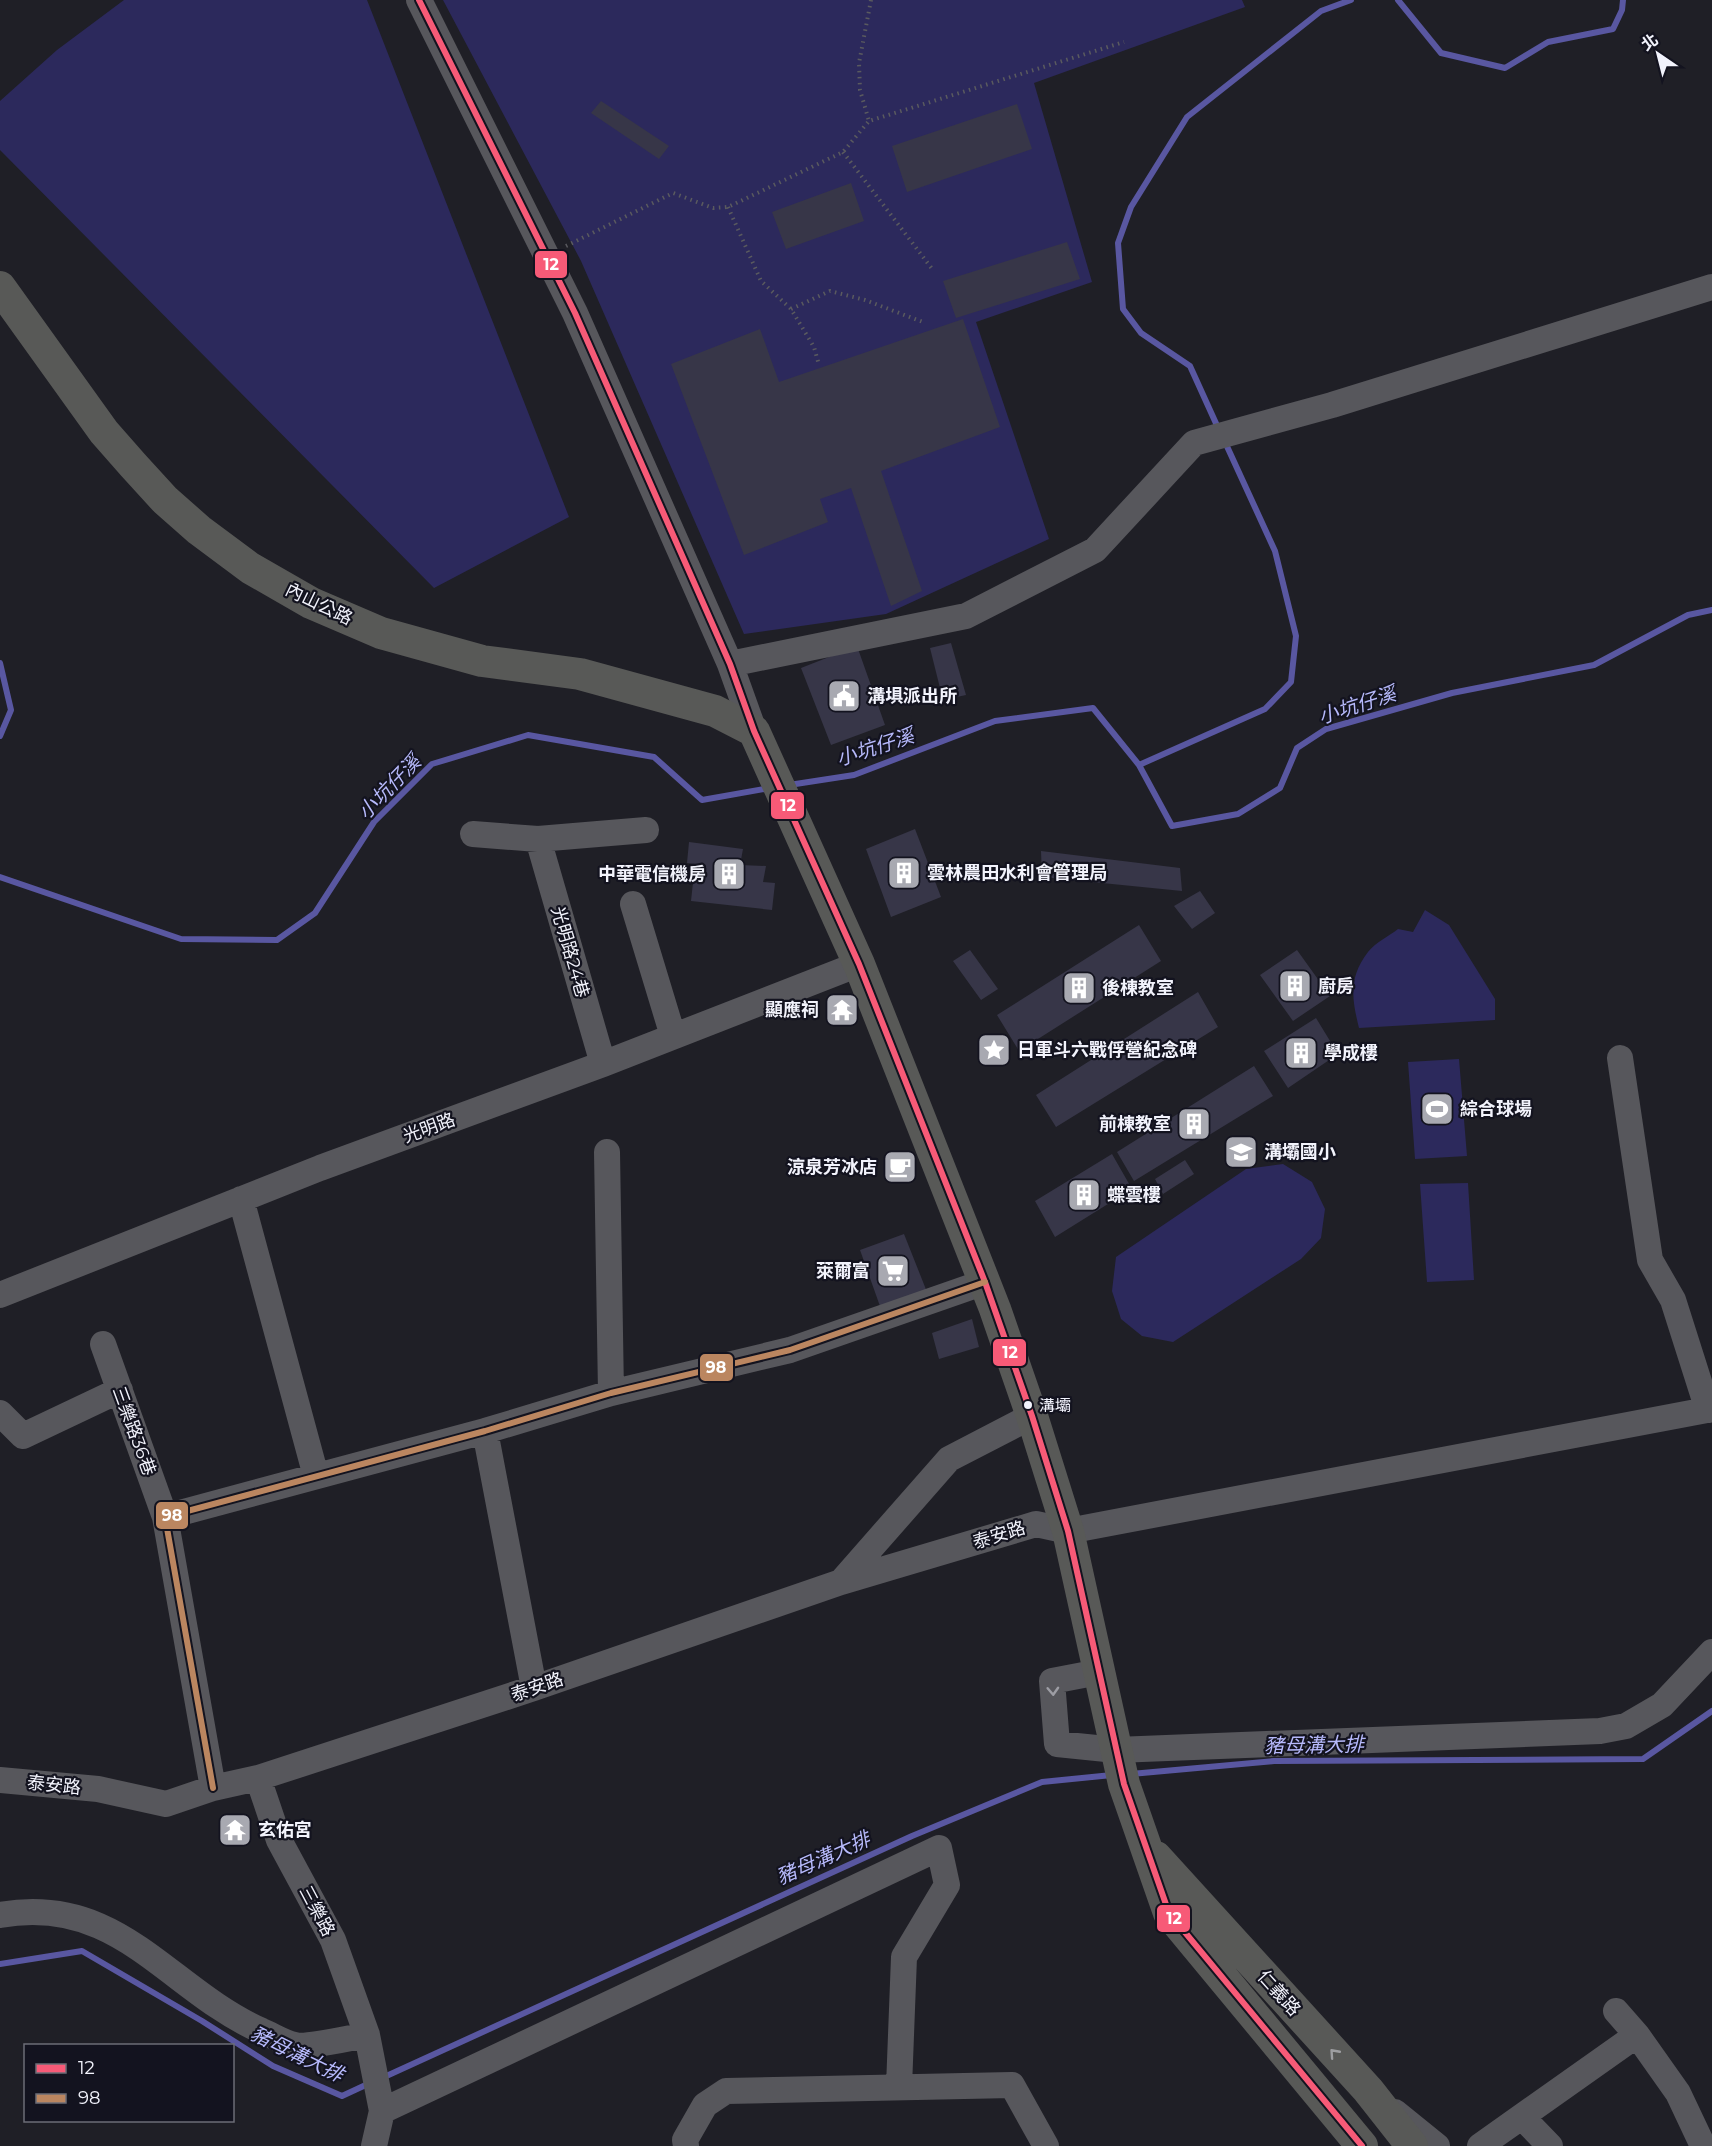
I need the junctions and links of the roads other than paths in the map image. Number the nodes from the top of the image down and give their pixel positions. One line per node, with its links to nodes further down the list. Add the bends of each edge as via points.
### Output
1 (419, 0): 4 (street, via 575,313)
2 (0, 287): 5 (main road, 內山公路, via 104,432 133,465 199,530 250,568 311,603 381,633 482,661 580,674 715,711)
3 (1712, 287): 4 (street, via 1332,405 1194,443 1095,550 966,616)
4 (730, 664): 5 (street)
5 (754, 730): 10 (main road)
6 (646, 830): 8 (street)
7 (473, 834): 8 (street)
8 (538, 839): 13 (street, 光明路24巷)
9 (633, 904): 11 (street)
10 (859, 964): 11 (street, 光明路); 16 (main road)
11 (673, 1036): 13 (street, 光明路)
12 (1620, 1058): 21 (street, via 1650,1260 1673,1299)
13 (603, 1064): 15 (street, 光明路)
14 (607, 1152): 20 (street)
15 (241, 1199): 17 (street, 光明路); 25 (street)
16 (985, 1281): 20 (street, via 790,1350); 23 (main road)
17 (0, 1295)
18 (103, 1344): 19 (street, 三樂路36巷)
19 (120, 1390): 22 (street, via 23,1436); 26 (street, 三樂路36巷)
20 (611, 1393): 24 (street)
21 (1710, 1410): 27 (street)
22 (0, 1413)
23 (1032, 1416): 27 (main road); 28 (street, via 949,1459)
24 (486, 1431): 25 (street); 31 (street)
25 (316, 1476): 26 (street)
26 (165, 1517): 35 (street)
27 (1068, 1532): 28 (street, 泰安路, via 1036,1524); 30 (main road)
28 (841, 1582): 31 (street, 泰安路)
29 (1712, 1652): 32 (street, via 1662,1705 1626,1726 1600,1731)
30 (1099, 1672): 32 (main road); 32 (street, one-way to 32, via 1052,1681 1057,1744)
31 (534, 1688): 33 (street, 泰安路)
32 (1116, 1750): 36 (main road, 仁義路)
33 (258, 1778): 35 (street, 泰安路); 40 (street, 三樂路, via 279,1840 333,1940)
34 (0, 1780): 35 (street, 泰安路, via 98,1789 166,1804)
35 (213, 1788)
36 (1143, 1842): 42 (main road, 仁義路, one-way to 36); 45 (main road, 仁義路, via 1169,1913)
37 (0, 1915): 40 (street, via 22,1911 62,1914 101,1925 145,1950 236,2019 296,2046)
38 (1616, 2011): 39 (street)
39 (1637, 2035): 44 (street); 53 (street, via 1678,2093)
40 (369, 2040): 43 (street, 三樂路)
41 (899, 2087): 43 (street, via 904,1957 947,1885 939,1848); 47 (street, via 726,2091 705,2105 685,2140); 48 (street, via 1012,2085)
42 (1368, 2091): 49 (main road, 仁義路); 50 (street)
43 (381, 2105): 46 (street)
44 (1522, 2117): 51 (street); 52 (street)
45 (1355, 2138)
46 (374, 2146)
47 (687, 2146)
48 (1046, 2146)
49 (1412, 2146)
50 (1437, 2146)
51 (1480, 2146)
52 (1550, 2146)
53 (1703, 2146)

